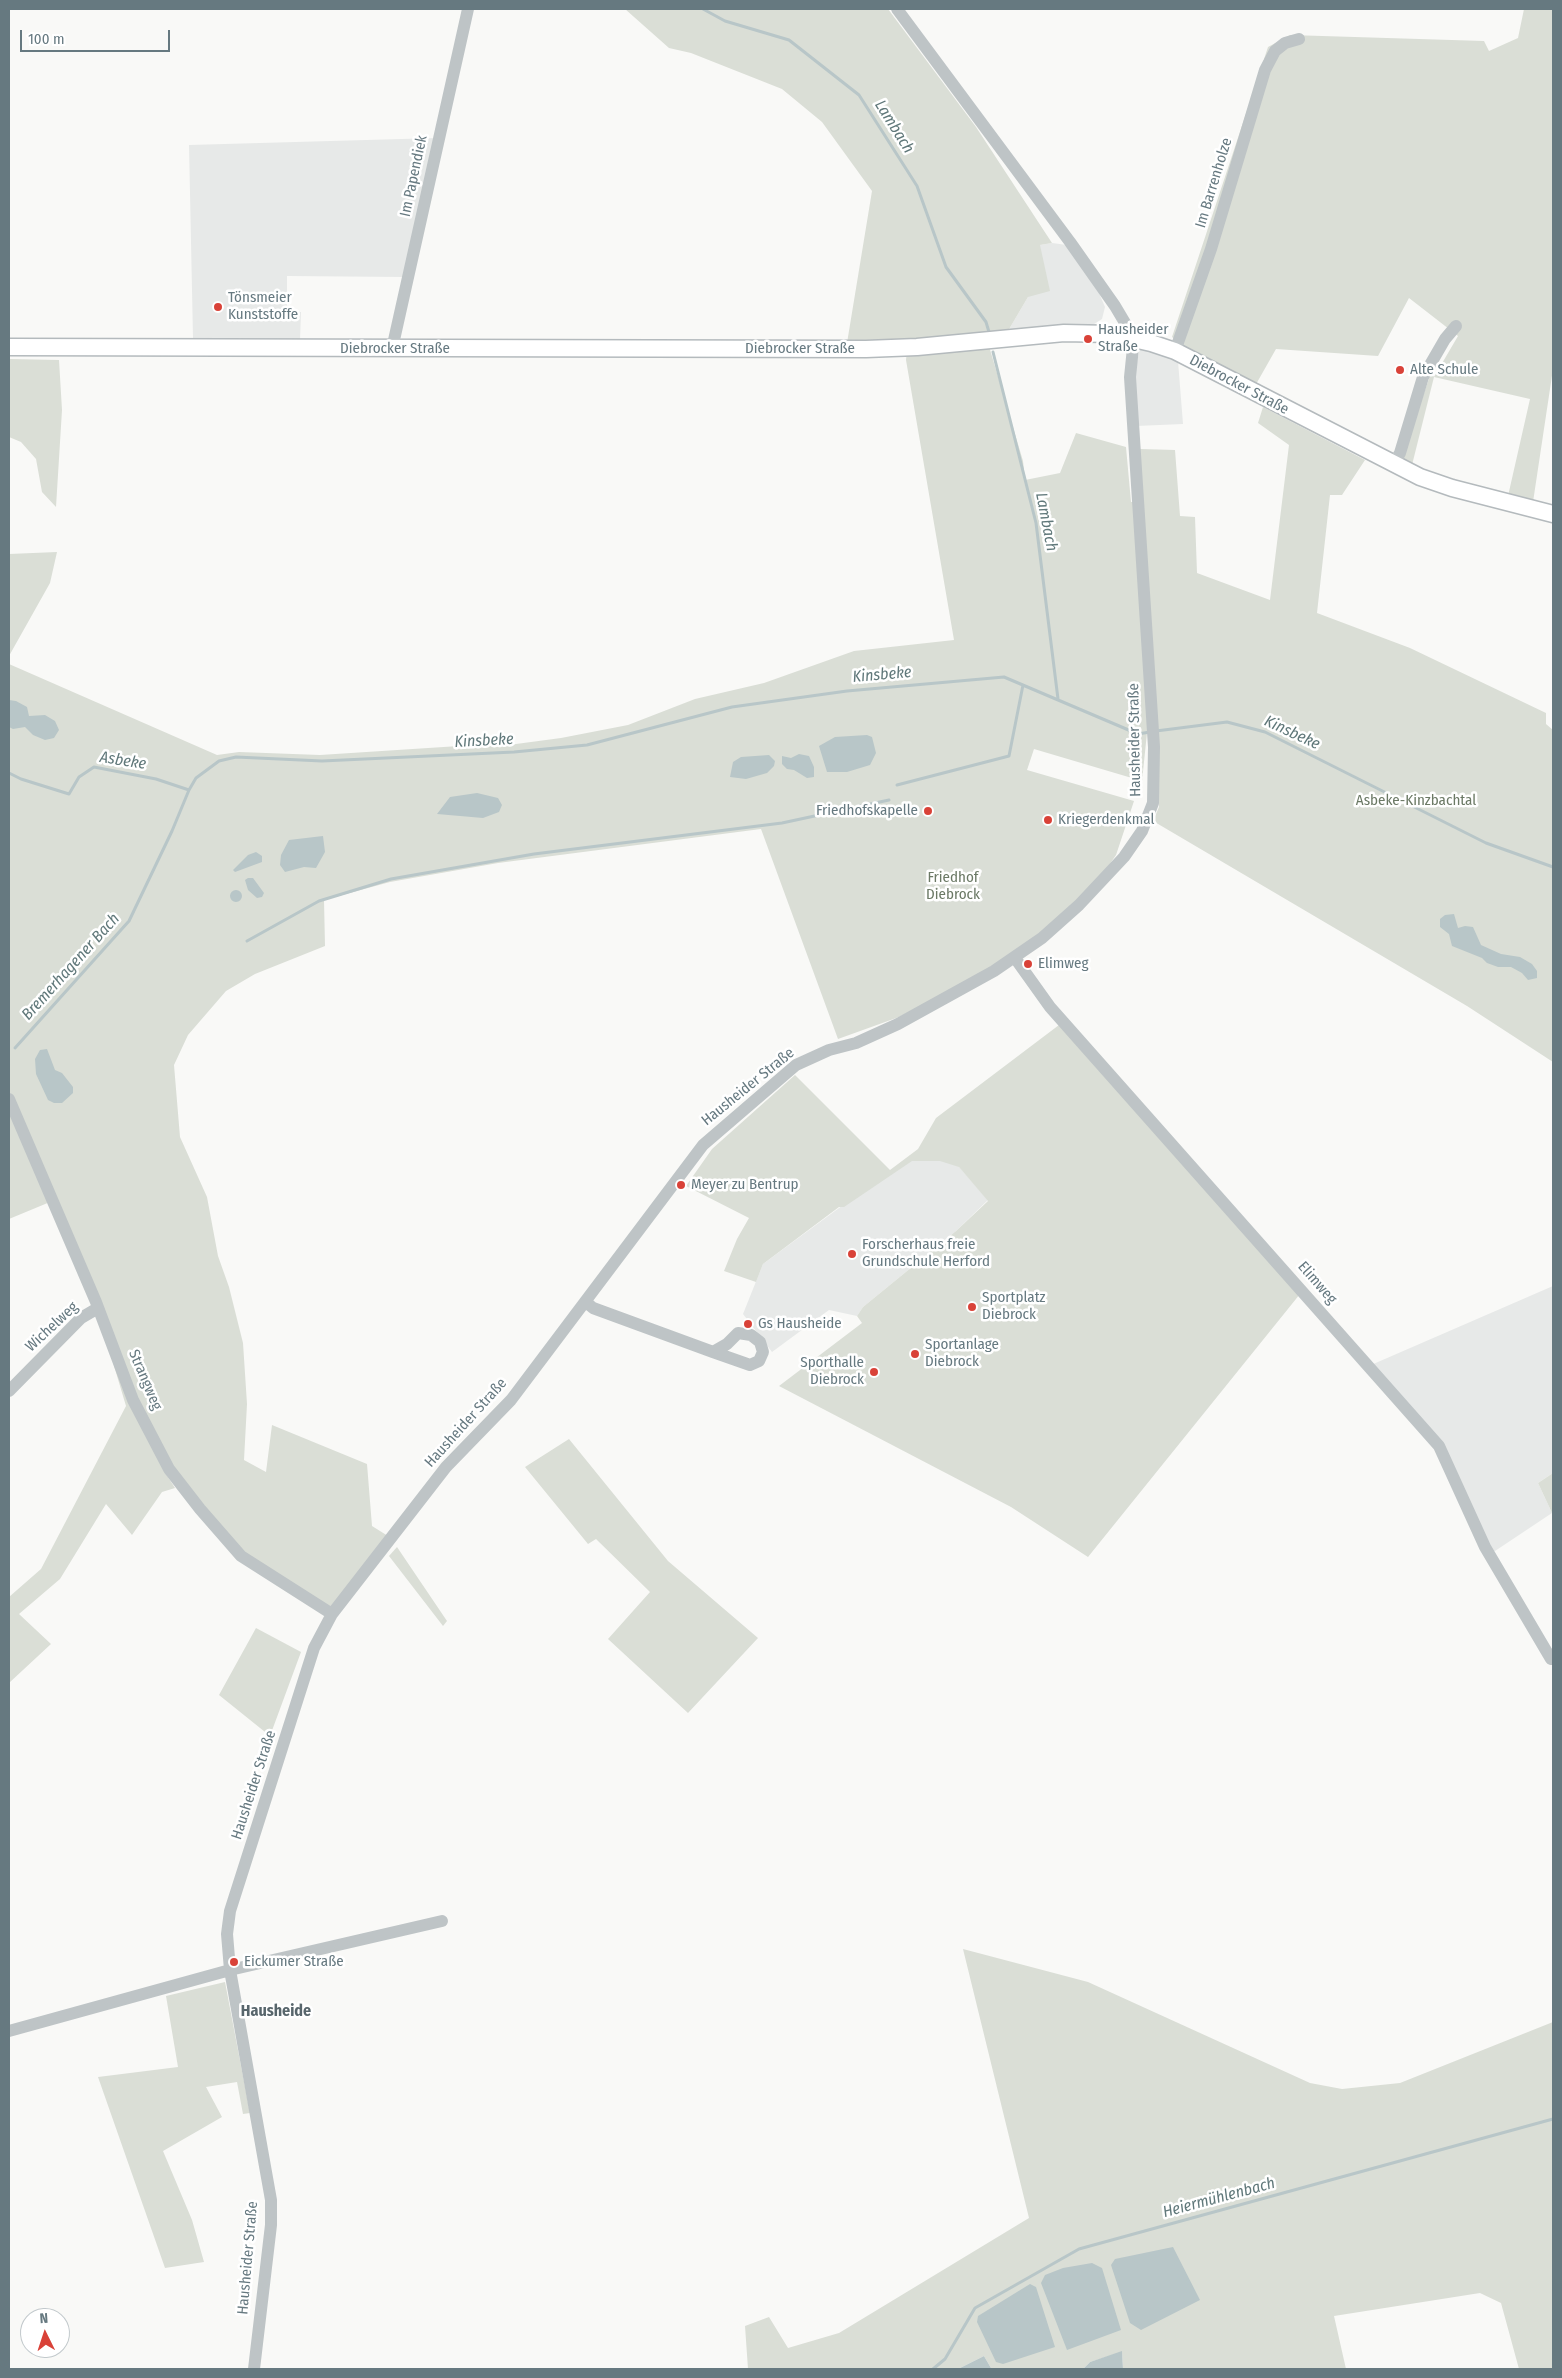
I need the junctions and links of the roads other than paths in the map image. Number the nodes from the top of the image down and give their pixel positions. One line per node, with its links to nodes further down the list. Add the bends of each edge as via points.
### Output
1 (468, 9): 7 (street, Im Papendiek)
2 (897, 9): 5 (street, via 1070,242)
3 (1300, 39): 8 (street, Im Barrenholze, via 1275,51 1265,70 1211,249)
4 (1456, 326): 9 (street, via 1423,377)
5 (1134, 338): 7 (main road, Diebrocker Straße, via 1094,332 866,349); 8 (main road, Diebrocker Straße); 11 (street, Hausheider Straße, via 1130,377 1153,722 1153,804 1131,848 1108,877)
6 (9, 347): 7 (main road, Diebrocker Straße)
7 (392, 349)
8 (1175, 352): 9 (main road, Diebrocker Straße)
9 (1393, 465): 10 (main road, Diebrocker Straße, via 1452,488)
10 (1553, 514)
11 (1015, 958): 13 (street, Hausheider Straße, via 898,1024 856,1043 810,1057 779,1078 703,1145); 18 (street, Elimweg, via 1050,1007 1439,1446 1485,1547)
12 (9, 1099): 14 (street, Strangweg)
13 (586, 1302): 15 (street, via 593,1308); 17 (street, Hausheider Straße, via 511,1400 446,1467)
14 (98, 1308): 16 (street, Wichelweg, via 81,1318); 17 (street, Strangweg, via 133,1400 169,1468 200,1509 240,1556)
15 (713, 1352)
16 (9, 1392)
17 (332, 1614): 20 (street, Hausheider Straße, via 314,1648 230,1911 227,1934)
18 (1551, 1659)
19 (442, 1921): 20 (street)
20 (230, 1970): 21 (street); 22 (street, Hausheider Straße, via 271,2200)
21 (9, 2031)
22 (254, 2369)

